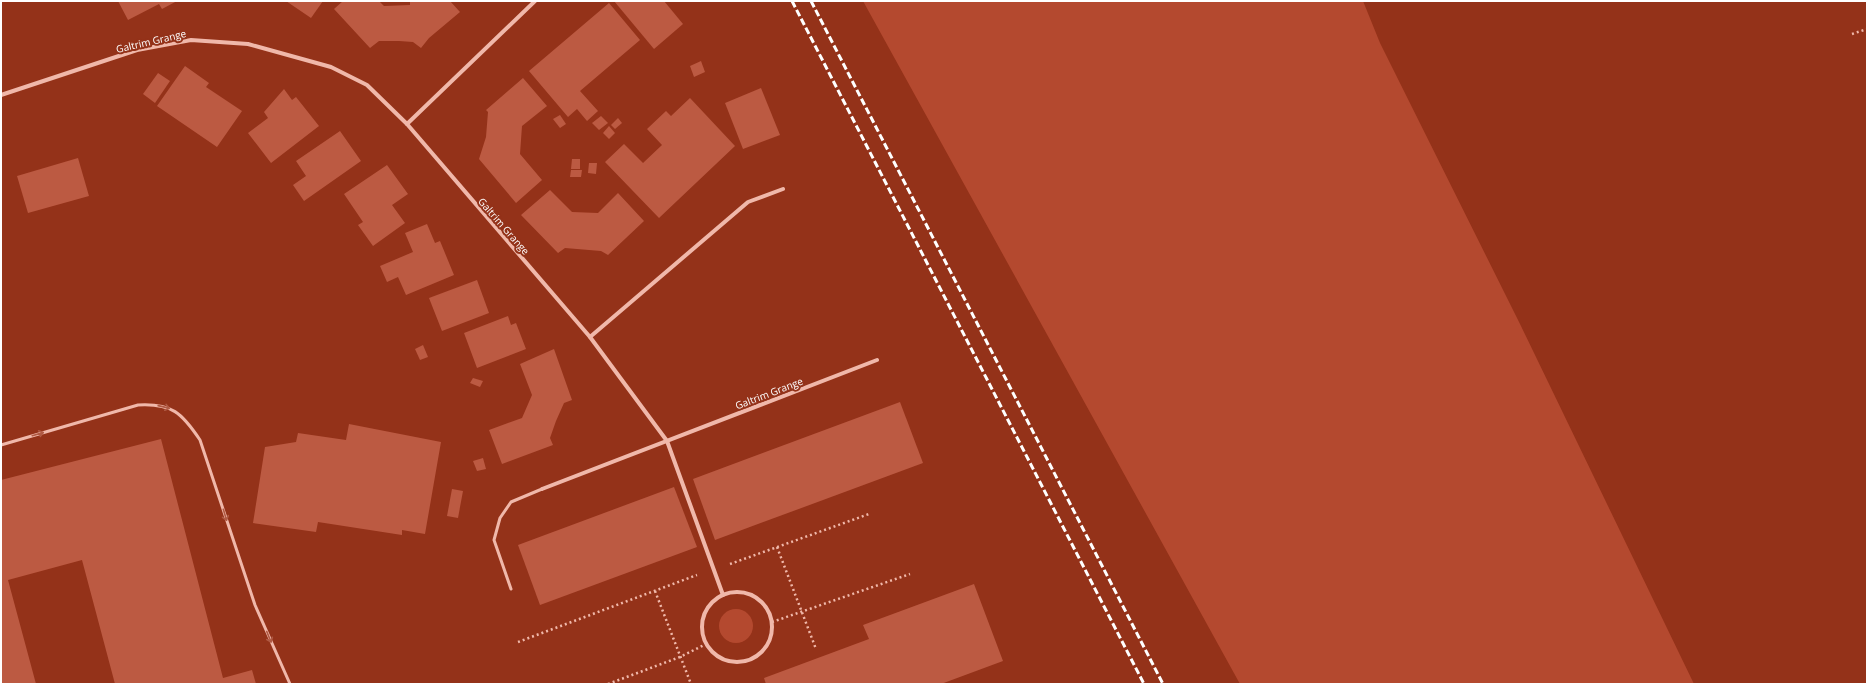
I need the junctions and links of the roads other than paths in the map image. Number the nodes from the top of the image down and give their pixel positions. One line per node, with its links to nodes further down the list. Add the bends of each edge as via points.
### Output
1 (535, 1): 3 (street)
2 (1, 95): 3 (street, Galtrim Grange, via 137,50 191,40 248,44 331,67 367,85)
3 (407, 124): 5 (street, Galtrim Grange)
4 (783, 189): 5 (street, via 748,202)
5 (590, 337): 7 (street, Galtrim Grange)
6 (877, 360): 7 (street, Galtrim Grange)
7 (667, 441): 9 (street, Galtrim Grange); 11 (street, Galtrim Grange)
8 (1, 445): 12 (lane, one-way to 12, via 138,405 152,404 171,408 187,420 200,440 255,605)
9 (542, 489): 10 (lane, via 510,502 500,518 494,540)
10 (511, 589)
11 (723, 595): 11 (street, via 706,610 702,621 702,633 713,654 735,663 746,662 766,649 773,627 771,616 757,598 747,593)
12 (290, 684)

